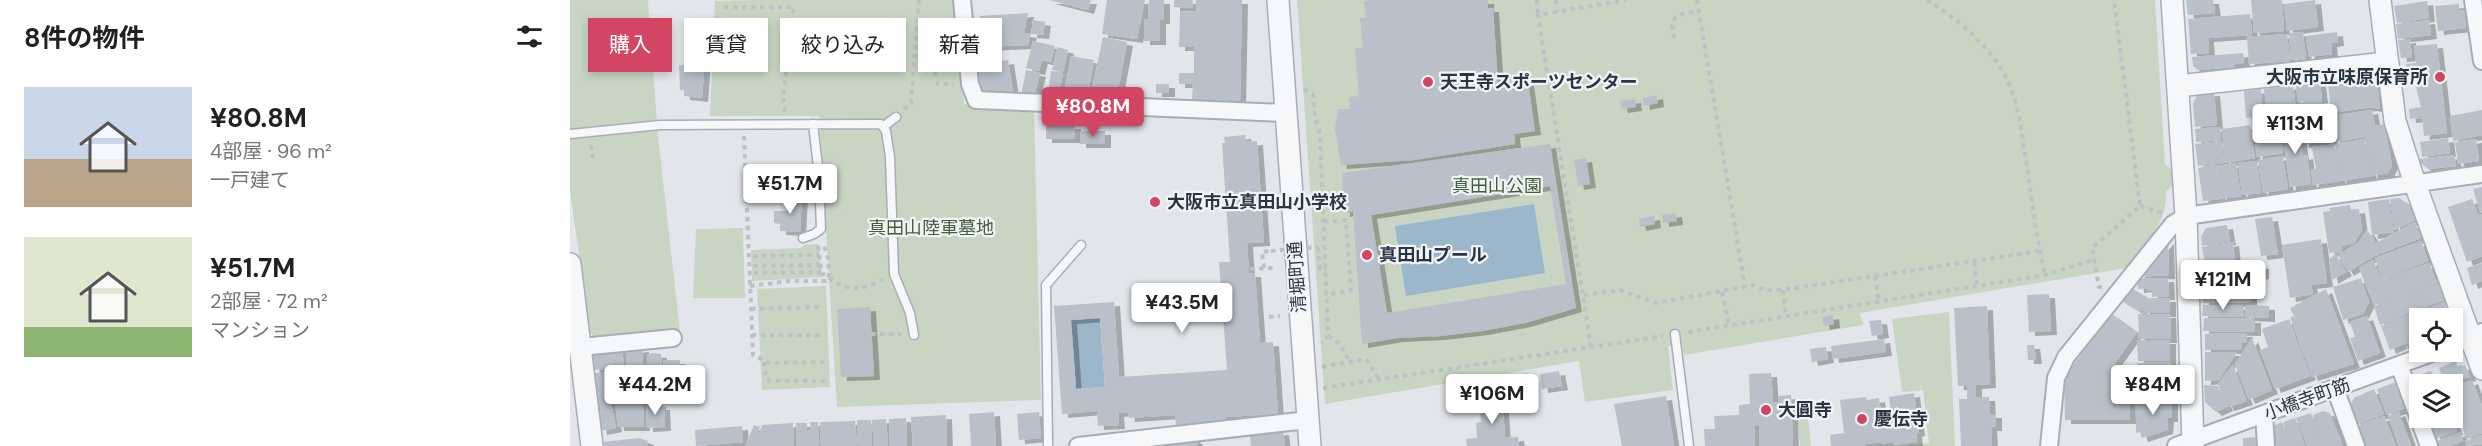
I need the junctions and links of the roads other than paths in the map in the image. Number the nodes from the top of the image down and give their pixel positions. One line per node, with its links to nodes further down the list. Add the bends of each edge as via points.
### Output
1 (962, 0): 9 (street, via 970,84 976,100)
2 (1278, 0): 9 (street, 清堀町通)
3 (2172, 0): 8 (street)
4 (2380, 0): 7 (street)
5 (2473, 0): 6 (street)
6 (2482, 61)
7 (2386, 63): 8 (street); 15 (street, via 2395,121)
8 (2178, 86): 16 (street)
9 (1285, 113): 30 (street, 清堀町通)
10 (896, 117): 12 (lane)
11 (813, 124): 12 (lane); 13 (lane, via 646,126); 17 (lane, via 821,228)
12 (884, 126): 21 (lane, via 890,157 894,276 910,313)
13 (570, 134)
14 (2482, 174): 15 (street)
15 (2415, 184): 16 (street); 23 (street)
16 (2177, 215): 32 (street); 38 (street, via 2066,357 2056,378)
17 (803, 238)
18 (1081, 245): 34 (lane, via 1046,285)
19 (570, 264): 24 (street)
20 (1675, 334): 37 (lane)
21 (914, 335)
22 (673, 338): 24 (street)
23 (2468, 338): 27 (street)
24 (578, 358): 33 (street)
25 (2409, 361): 26 (street, 小橋寺町筋)
26 (2399, 365): 28 (street, 小橋寺町筋); 41 (street)
27 (2482, 369)
28 (2335, 388): 29 (street, 小橋寺町筋); 40 (street)
29 (2264, 415): 32 (street, 小橋寺町筋); 39 (street)
30 (1308, 420): 31 (street); 36 (street, 清堀町通)
31 (1207, 439): 35 (street)
32 (2187, 444)
33 (592, 446)
34 (1048, 446)
35 (1078, 446)
36 (1310, 446)
37 (1689, 446)
38 (2049, 446)
39 (2266, 446)
40 (2356, 446)
41 (2429, 446)

